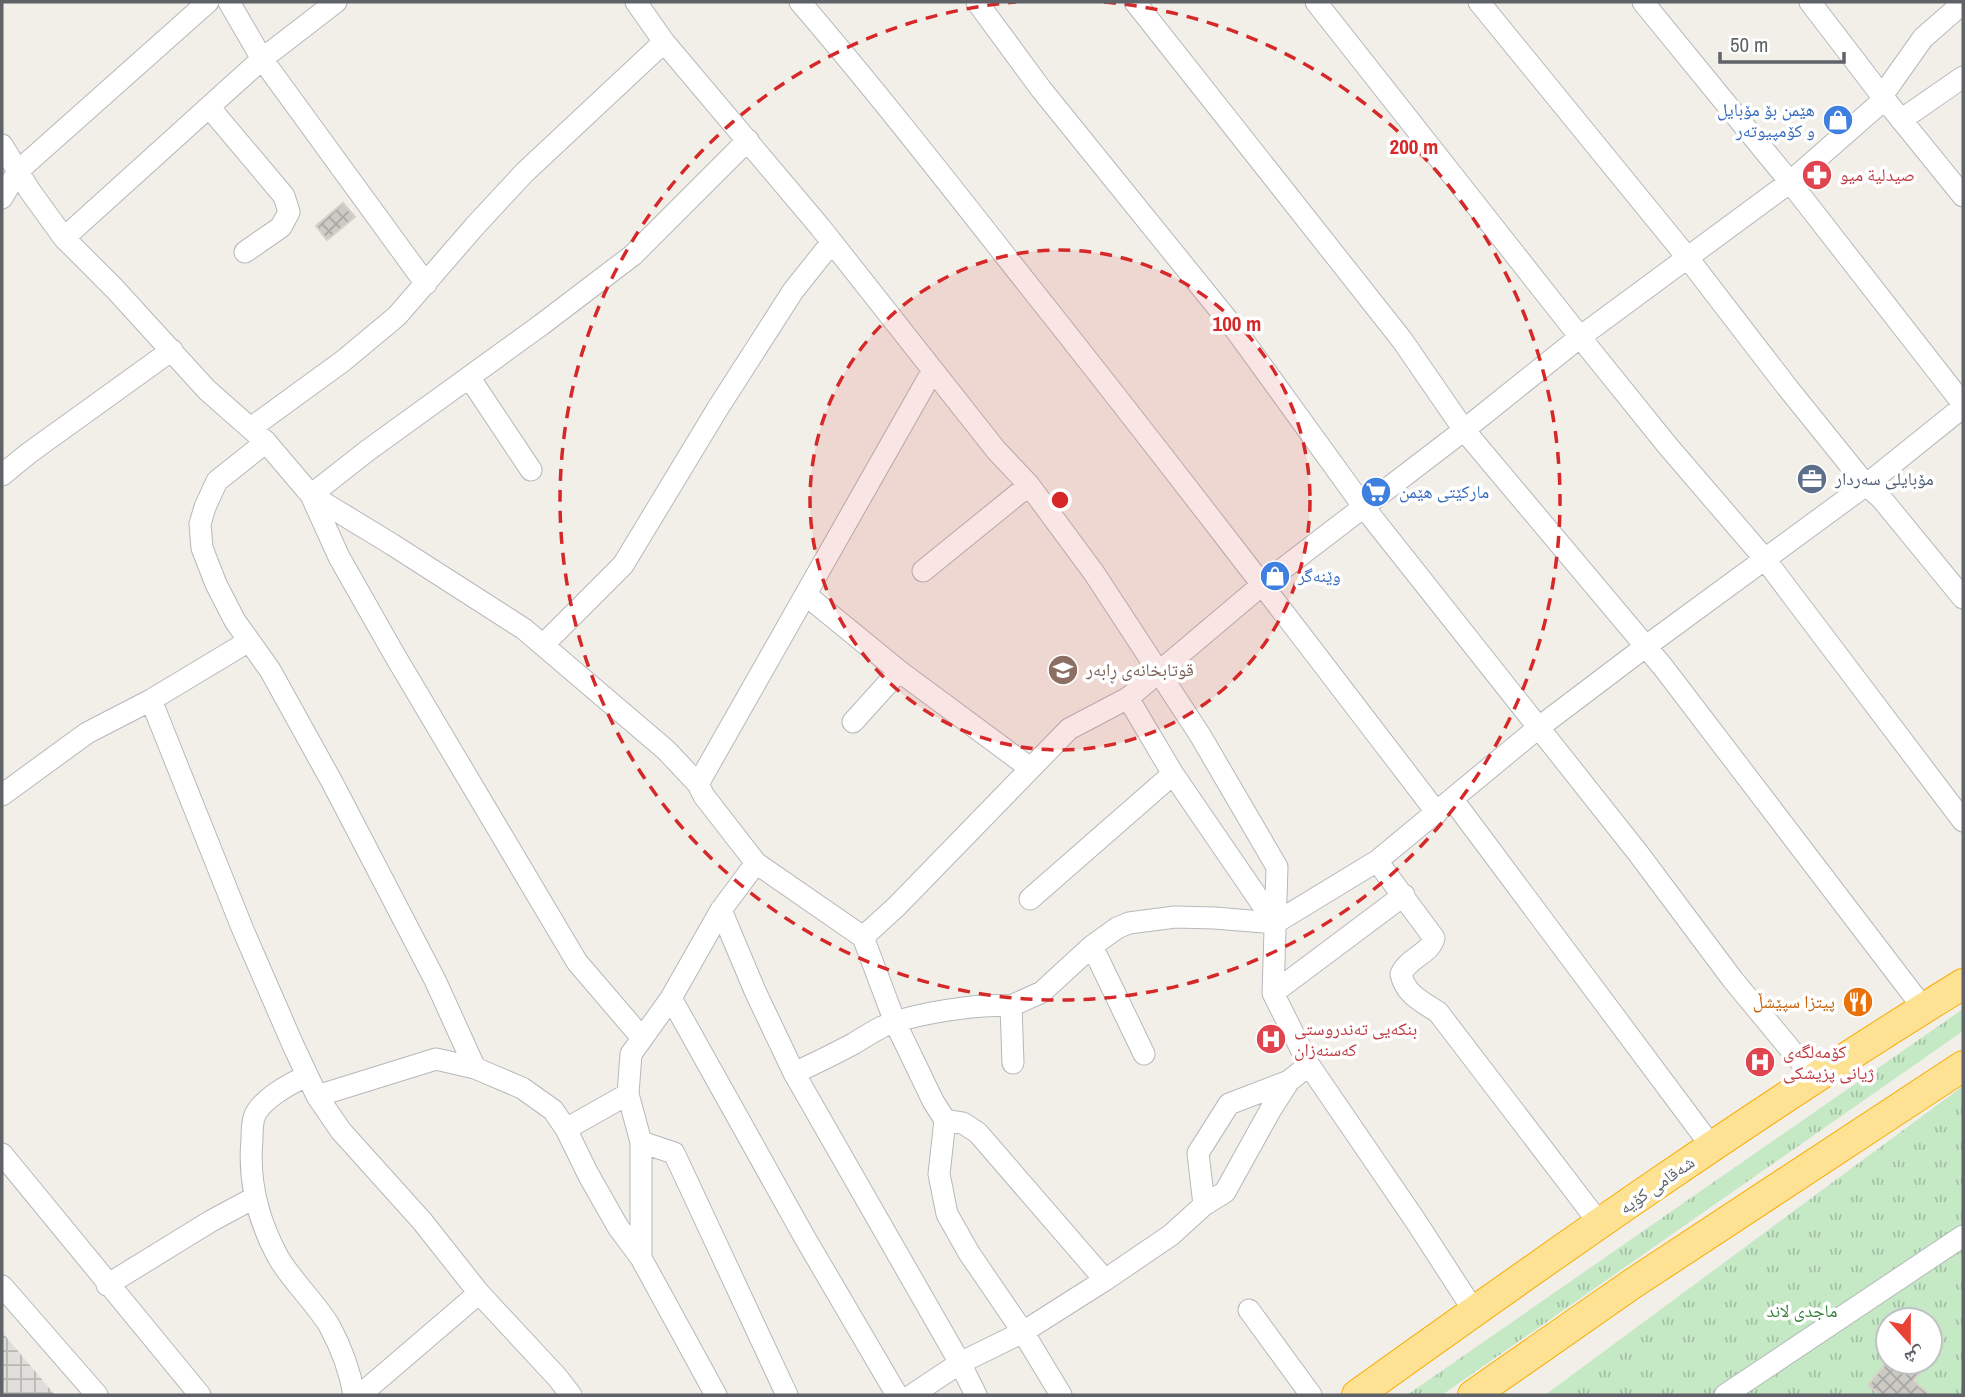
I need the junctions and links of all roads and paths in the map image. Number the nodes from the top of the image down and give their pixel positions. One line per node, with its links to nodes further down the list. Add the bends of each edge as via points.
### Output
1 (208, 2): 21 (street)
2 (229, 2): 14 (street)
3 (336, 2): 14 (street)
4 (636, 2): 13 (street)
5 (800, 2): 45 (street, via 858,69)
6 (977, 2): 42 (street, via 1041,89 1235,329)
7 (1135, 2): 35 (street, via 1402,340)
8 (1315, 2): 30 (street)
9 (1479, 2): 28 (street)
10 (1643, 2): 22 (street)
11 (1810, 2): 16 (street)
12 (1963, 4): 16 (street, via 1923,38)
13 (664, 42): 19 (street); 29 (street, via 524,173)
14 (262, 59): 17 (street); 29 (street)
15 (1963, 76): 18 (street)
16 (1882, 96): 18 (street); 22 (street, via 1878,105)
17 (209, 107): 25 (street); 27 (street, via 285,196 289,212 281,227)
18 (1901, 120): 23 (street)
19 (748, 140): 26 (street); 33 (street, via 633,255)
20 (2, 145): 21 (street)
21 (18, 171): 24 (street); 25 (street)
22 (1790, 182): 28 (street); 34 (street)
23 (1963, 196)
24 (2, 198)
25 (64, 237): 31 (street)
26 (832, 242): 32 (street); 49 (street, via 793,291 624,565)
27 (245, 252)
28 (1687, 257): 30 (street); 40 (street)
29 (426, 284): 36 (street, via 397,316)
30 (1580, 337): 35 (street); 43 (street)
31 (172, 351): 36 (street, via 207,390); 38 (street)
32 (933, 370): 39 (street); 46 (street)
33 (469, 377): 37 (street); 41 (street)
34 (1963, 405): 40 (street)
35 (1464, 430): 42 (street); 50 (street)
36 (259, 435): 41 (street); 48 (street, via 217,481 200,524 202,548 216,584)
37 (531, 470)
38 (2, 475)
39 (1029, 485): 44 (street); 52 (street, via 1094,573)
40 (1866, 485): 43 (street); 47 (street)
41 (311, 495): 49 (street); 77 (street, via 373,617 577,962)
42 (1363, 506): 45 (street); 56 (street)
43 (1764, 558): 50 (street); 62 (street)
44 (923, 571)
45 (1263, 584): 52 (street); 61 (street)
46 (806, 594): 51 (street); 59 (street)
47 (1963, 598)
48 (249, 641): 54 (street); 82 (street, via 332,782 435,980)
49 (543, 645): 59 (street, via 666,750)
50 (1645, 646): 56 (street); 75 (street)
51 (899, 671): 55 (street); 57 (street)
52 (1158, 672): 53 (street); 68 (street, via 1200,734 1277,867)
53 (1128, 698): 57 (street, via 1069,729); 58 (street)
54 (151, 701): 60 (street, via 88,733); 84 (street)
55 (853, 722)
56 (1538, 727): 61 (street); 85 (street)
57 (1030, 768): 69 (street)
58 (1173, 774): 66 (street); 68 (street)
59 (698, 784): 64 (street)
60 (2, 795)
61 (1445, 806): 63 (street); 92 (street)
62 (1963, 821)
63 (1377, 861): 65 (street); 68 (street)
64 (756, 863): 67 (street); 69 (street)
65 (1404, 895): 72 (street); 96 (street, via 1434,942 1405,966 1403,983 1438,1012)
66 (1030, 899)
67 (721, 910): 73 (street); 83 (street)
68 (1275, 923): 70 (street, via 1147,919 1117,928); 72 (street)
69 (863, 937): 76 (street)
70 (1092, 946): 74 (street, via 1042,992); 78 (street)
71 (1963, 984): 75 (highway, شەقامی کۆیە)
72 (1273, 993): 80 (street)
73 (671, 998): 77 (street); 114 (street)
74 (1011, 1006): 76 (street, via 992,1004); 79 (street)
75 (1924, 1009): 85 (highway, شەقامی کۆیە)
76 (895, 1022): 83 (street); 89 (street)
77 (642, 1038): 87 (street, via 631,1054)
78 (1144, 1054)
79 (1013, 1063)
80 (1309, 1065): 86 (street); 104 (street)
81 (1963, 1066): 120 (highway, via 1632,1284)
82 (475, 1068): 88 (street, via 436,1059); 90 (street, via 522,1088 553,1110)
83 (794, 1073): 106 (street)
84 (307, 1076): 88 (street); 94 (street, via 267,1100 254,1116 250,1154)
85 (1815, 1079): 92 (highway, شەقامی کۆیە)
86 (1289, 1081): 95 (street, via 1225,1192); 95 (street, via 1229,1104 1198,1153)
87 (628, 1094): 90 (street); 91 (street)
88 (317, 1096): 102 (street, via 341,1131)
89 (945, 1120): 99 (street, via 978,1133); 105 (street, via 939,1174 947,1214)
90 (566, 1129): 98 (street, via 618,1227)
91 (641, 1142): 98 (street); 113 (street, via 674,1153)
92 (1712, 1147): 96 (highway, شەقامی کۆیە)
93 (2, 1154): 100 (street)
94 (254, 1198): 100 (street); 109 (street, via 279,1258 329,1325 350,1373)
95 (1204, 1205): 99 (street)
96 (1600, 1224): 104 (highway, شەقامی کۆیە)
97 (1963, 1236): 121 (street)
98 (641, 1258): 112 (street)
99 (1105, 1280): 105 (street)
100 (107, 1285): 108 (street)
101 (2, 1286): 107 (street)
102 (479, 1293): 110 (street); 111 (street)
103 (1249, 1310): 118 (street)
104 (1474, 1311): 119 (highway, شەقامی کۆیە)
105 (1023, 1332): 106 (street); 117 (street)
106 (960, 1363): 115 (street); 116 (street)
107 (97, 1395)
108 (200, 1395)
109 (354, 1395)
110 (360, 1395)
111 (571, 1395)
112 (716, 1395)
113 (787, 1395)
114 (897, 1395)
115 (912, 1395)
116 (976, 1395)
117 (1061, 1395)
118 (1311, 1395)
119 (1357, 1395)
120 (1473, 1395)
121 (1725, 1395)

